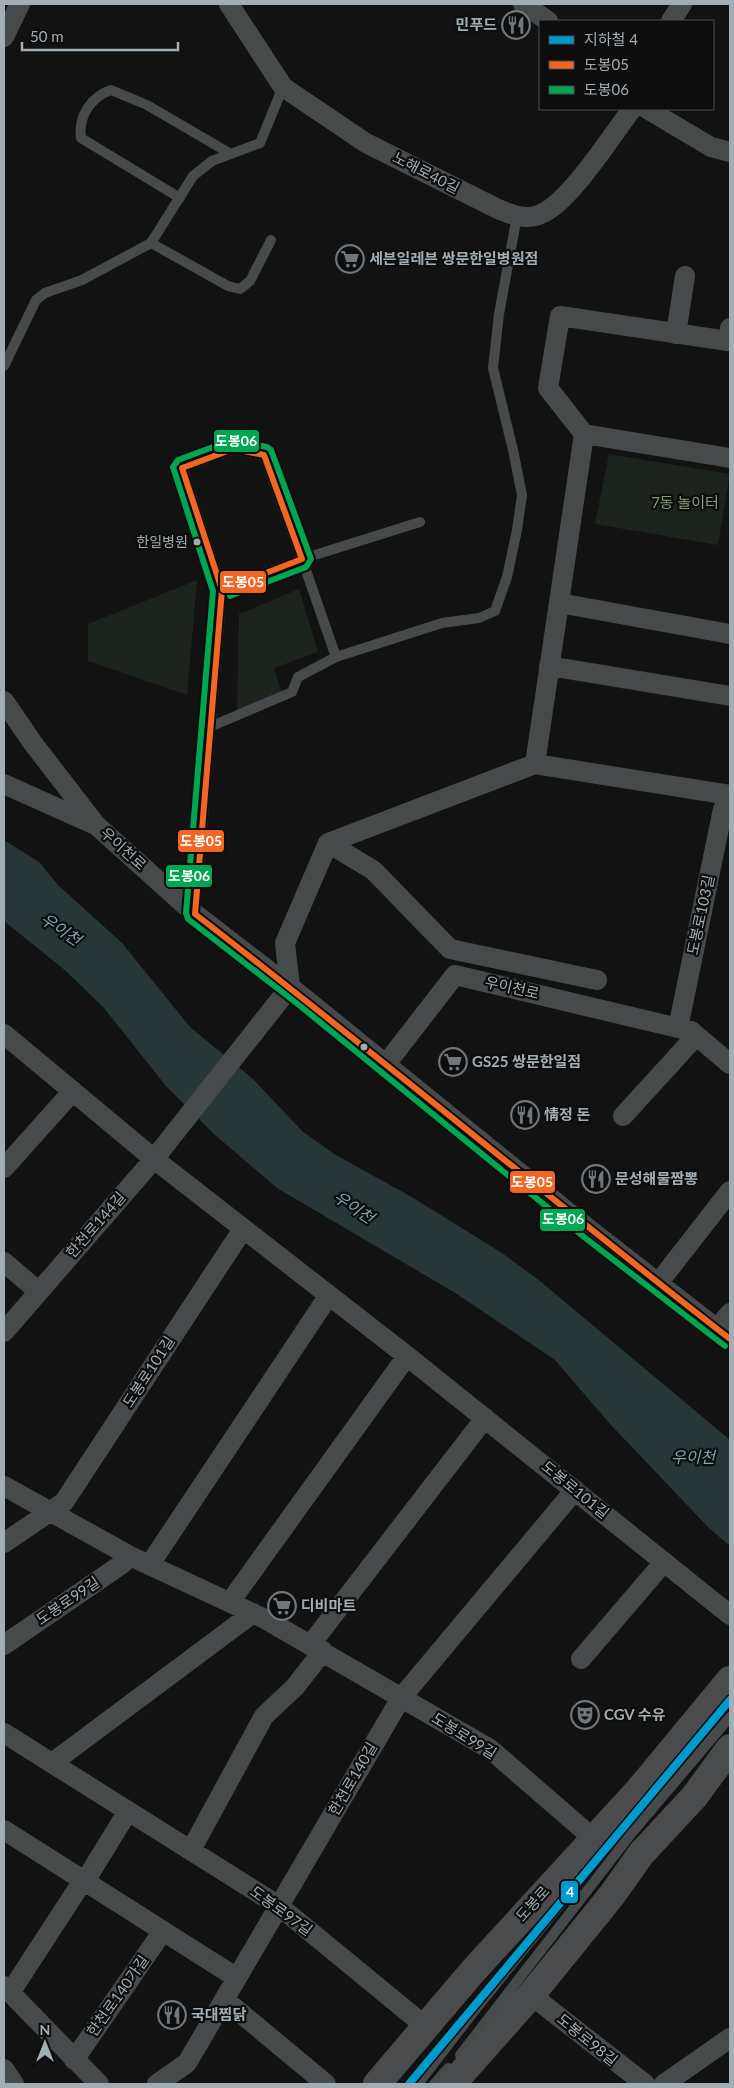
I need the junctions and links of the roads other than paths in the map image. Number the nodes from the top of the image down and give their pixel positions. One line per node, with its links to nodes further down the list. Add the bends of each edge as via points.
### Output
1 (20, 4): 7 (street)
2 (229, 4): 8 (street, 노해로40길)
3 (523, 4): 5 (street)
4 (682, 4): 6 (street)
5 (547, 20)
6 (672, 20)
7 (4, 36)
8 (284, 87): 12 (lane, via 260,143); 14 (street, 노해로40길, via 366,143)
9 (631, 110): 14 (street, 노해로40길, via 559,202 542,214)
10 (649, 110): 11 (street, via 712,147)
11 (730, 152)
12 (231, 154): 13 (lane, via 212,161 193,176); 13 (lane, via 147,104 111,90 98,94 82,118 81,138)
13 (180, 198): 16 (lane)
14 (517, 216): 28 (lane, via 493,368 522,495 507,577 495,611 479,618 442,623)
15 (271, 240): 16 (lane, via 250,281 240,289 228,286)
16 (151, 243): 20 (lane, via 82,280 45,293 36,300)
17 (685, 276): 18 (street)
18 (676, 334): 19 (street); 21 (street, via 560,316 548,388)
19 (730, 337)
20 (4, 366)
21 (584, 434): 22 (street); 26 (street)
22 (730, 458)
23 (420, 522): 24 (lane)
24 (302, 559): 25 (lane); 25 (lane, via 264,455 233,449 182,468); 28 (lane)
25 (222, 590): 32 (lane)
26 (558, 603): 27 (street); 29 (street)
27 (730, 634)
28 (336, 657): 32 (lane, via 298,677 292,692)
29 (550, 666): 30 (street); 33 (street)
30 (730, 696)
31 (4, 700): 37 (street, 우이천로)
32 (212, 726): 39 (lane)
33 (535, 764): 35 (street); 38 (street)
34 (4, 784): 37 (street)
35 (730, 795)
36 (730, 810): 42 (street, 도봉로103길, via 723,809)
37 (96, 825): 39 (street, 우이천로)
38 (328, 843): 40 (street, via 373,870 450,949); 41 (street, via 285,943)
39 (195, 914): 41 (street, 우이천로)
40 (597, 980)
41 (290, 987): 44 (street, 우이천로); 48 (street, 한천로144길)
42 (687, 1032): 44 (street, 우이천로, via 455,975); 45 (street); 47 (street)
43 (4, 1034): 46 (street, 도봉로101길)
44 (386, 1064): 53 (street, 우이천로)
45 (730, 1064)
46 (73, 1091): 48 (street, 도봉로101길); 49 (street)
47 (623, 1116)
48 (154, 1159): 51 (street, 도봉로101길); 54 (street, 한천로144길)
49 (4, 1168)
50 (730, 1191): 53 (street)
51 (243, 1229): 55 (street, 도봉로101길); 63 (street, 도봉로101길, via 64,1502)
52 (4, 1262): 54 (street)
53 (659, 1282): 58 (street, 우이천로)
54 (39, 1292): 57 (street, 한천로144길)
55 (329, 1295): 59 (street, 도봉로101길); 67 (street)
56 (730, 1313): 58 (street)
57 (4, 1332)
58 (724, 1334)
59 (407, 1356): 60 (street, 도봉로101길); 68 (street)
60 (485, 1418): 62 (street, 도봉로101길); 72 (street)
61 (4, 1486): 63 (street, 도봉로99길)
62 (575, 1490): 66 (street, 도봉로101길); 75 (street, 한천로140길)
63 (51, 1511): 64 (street); 65 (street, 도봉로99길)
64 (4, 1543)
65 (130, 1556): 67 (street, 도봉로99길); 71 (street, 도봉로99길)
66 (664, 1562): 70 (street, 도봉로101길); 73 (street)
67 (150, 1564): 68 (street, 도봉로99길)
68 (230, 1602): 69 (street, 도봉로99길)
69 (253, 1613): 72 (street, 도봉로99길); 80 (street)
70 (730, 1615)
71 (4, 1645)
72 (317, 1648): 75 (street, 도봉로99길); 84 (street, via 295,1687 264,1716)
73 (581, 1659)
74 (730, 1680): 83 (main road, 도봉로, via 645,1783)
75 (401, 1698): 83 (street, 도봉로99길, via 490,1749); 86 (street, 한천로140길)
76 (730, 1698): 101 (lane, via 658,1782)
77 (730, 1717): 102 (lane, via 631,1834 505,1999)
78 (4, 1734): 80 (street, 도봉로97길)
79 (730, 1748): 90 (main road, via 694,1797 641,1854 612,1895)
80 (52, 1764): 81 (street, 도봉로97길)
81 (128, 1810): 84 (street, 도봉로97길); 85 (street)
82 (4, 1830): 85 (street)
83 (594, 1838): 92 (main road, 도봉로)
84 (190, 1850): 86 (street, 도봉로97길)
85 (84, 1879): 87 (street); 89 (street)
86 (279, 1906): 88 (street, 한천로140길); 92 (street, 도봉로97길)
87 (163, 1931): 88 (street); 94 (street, 한천로140가길)
88 (237, 1978): 91 (street, 한천로140길)
89 (7, 1990): 94 (street)
90 (531, 1994): 103 (main road); 104 (street, 도봉로98길)
91 (225, 2000): 98 (street, 한천로140길, via 188,2063); 99 (street)
92 (425, 2026): 100 (main road, 도봉로)
93 (730, 2038): 105 (street)
94 (74, 2060): 97 (street)
95 (4, 2070): 96 (street)
96 (14, 2084)
97 (99, 2084)
98 (157, 2084)
99 (326, 2084)
100 (376, 2084)
101 (418, 2084)
102 (434, 2084)
103 (452, 2084)
104 (645, 2084)
105 (664, 2084)

